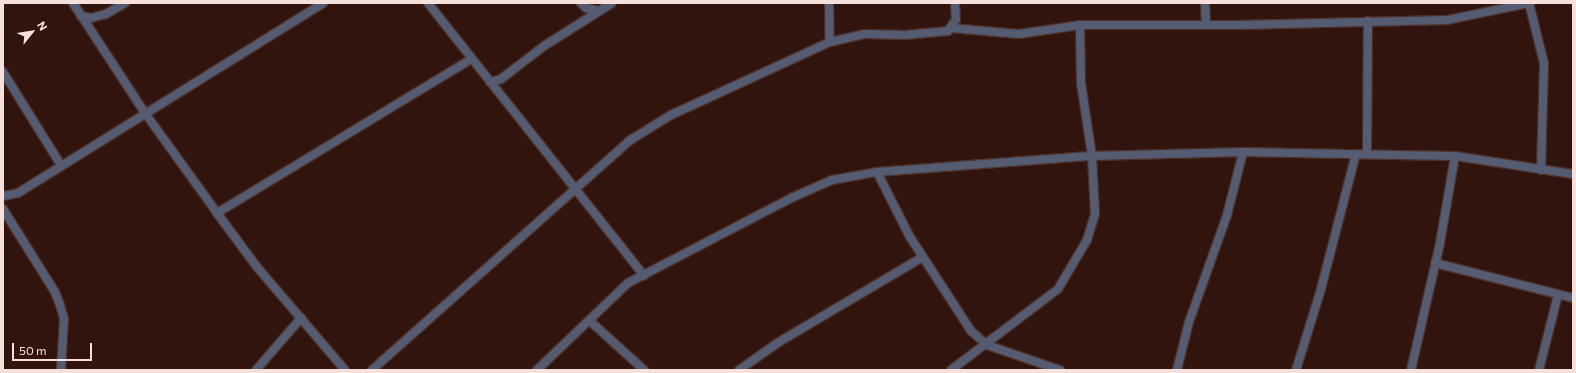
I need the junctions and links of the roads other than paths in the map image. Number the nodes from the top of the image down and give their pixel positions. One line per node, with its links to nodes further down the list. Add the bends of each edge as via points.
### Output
1 (73, 3): 12 (street)
2 (125, 3): 12 (street, via 106,14 91,18)
3 (323, 3): 21 (street)
4 (428, 3): 18 (street)
5 (581, 3): 11 (street, via 586,8)
6 (612, 3): 11 (street)
7 (829, 3): 17 (street)
8 (956, 3): 16 (street, via 956,19)
9 (1205, 3): 15 (street)
10 (1529, 3): 13 (street, via 1447,20); 28 (street, via 1544,63)
11 (598, 11): 20 (street, via 544,46 501,79)
12 (81, 16): 21 (street)
13 (1368, 22): 15 (street); 23 (street)
14 (1080, 25): 15 (street); 16 (street, via 1019,34); 25 (street, via 1082,83)
15 (1206, 25)
16 (951, 28): 17 (street, via 948,31 931,34 864,34)
17 (830, 42): 31 (street, via 671,115 629,141)
18 (471, 59): 20 (street); 34 (street)
19 (3, 72): 27 (street)
20 (490, 82): 31 (street)
21 (145, 112): 27 (street); 34 (street)
22 (1243, 152): 24 (street); 25 (street); 52 (street, via 1227,215 1189,322)
23 (1367, 153): 24 (street); 26 (street)
24 (1356, 154): 53 (street, via 1321,289)
25 (1092, 156): 29 (street); 42 (street, via 1095,214 1088,240 1058,289)
26 (1454, 156): 28 (street); 36 (street)
27 (61, 165): 32 (street, via 18,193)
28 (1541, 170): 30 (street)
29 (877, 172): 35 (street); 37 (street, via 832,180 791,198)
30 (1573, 174)
31 (576, 188): 37 (street); 46 (street)
32 (3, 196)
33 (3, 210): 43 (street, via 55,292 60,305 64,318)
34 (217, 213): 40 (street, via 257,267)
35 (923, 257): 42 (street, via 971,331); 49 (street, via 779,342)
36 (1435, 263): 38 (street); 54 (street)
37 (644, 276): 41 (street, via 628,283)
38 (1558, 295): 39 (street); 55 (street)
39 (1573, 298)
40 (301, 318): 44 (street); 45 (street)
41 (590, 321): 47 (street); 48 (street)
42 (987, 345): 50 (street); 51 (street)
43 (61, 370)
44 (256, 370)
45 (345, 370)
46 (372, 370)
47 (537, 370)
48 (644, 370)
49 (739, 370)
50 (951, 370)
51 (1060, 370)
52 (1177, 370)
53 (1296, 370)
54 (1411, 370)
55 (1539, 370)

